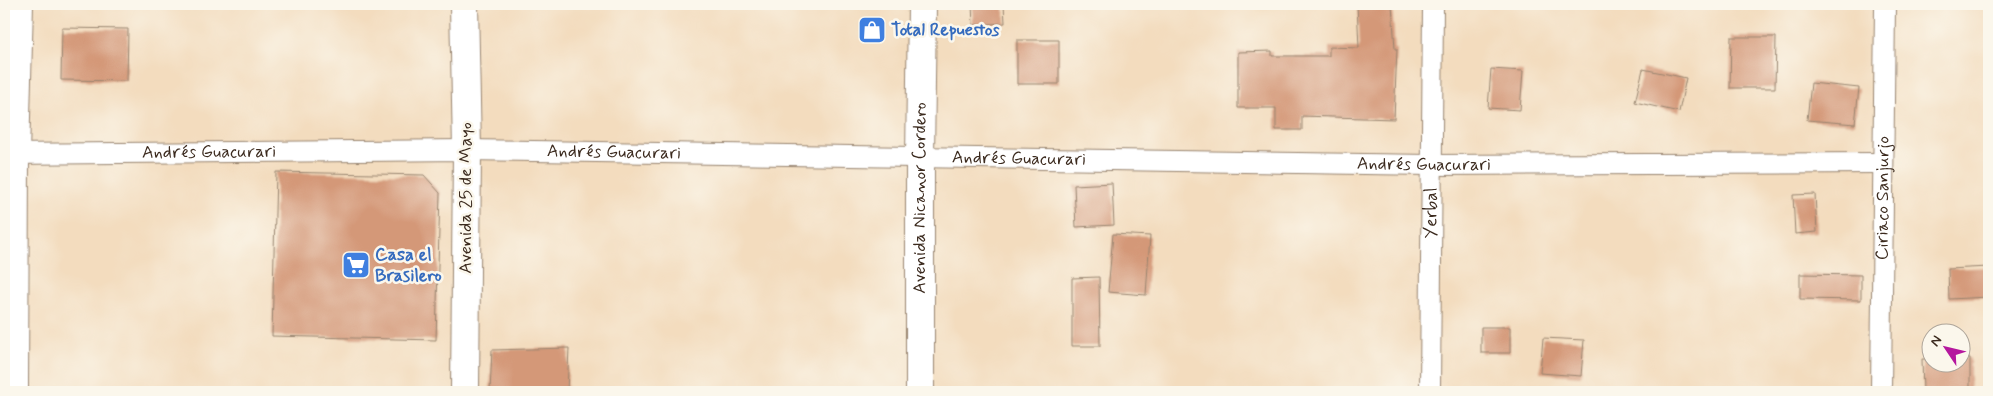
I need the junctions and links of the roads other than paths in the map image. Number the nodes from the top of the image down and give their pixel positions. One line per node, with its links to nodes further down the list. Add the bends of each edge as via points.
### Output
1 (19, 4): 7 (main road)
2 (464, 4): 6 (main road, Avenida 25 de Mayo)
3 (922, 4): 8 (main road, Avenida Nicanor Cordero)
4 (1433, 4): 10 (street, Yerbal)
5 (1884, 4): 9 (street, Ciriaco Sanjurjo)
6 (467, 150): 7 (street, Andrés Guacurari); 8 (street, Andrés Guacurari); 12 (main road, Avenida 25 de Mayo)
7 (9, 155): 11 (main road)
8 (920, 158): 10 (street, Andrés Guacurari); 13 (main road, Avenida Nicanor Cordero)
9 (1883, 163): 10 (street, Andrés Guacurari); 15 (street, Ciriaco Sanjurjo)
10 (1430, 164): 14 (street, Yerbal)
11 (14, 392)
12 (465, 392)
13 (920, 392)
14 (1430, 392)
15 (1881, 392)

